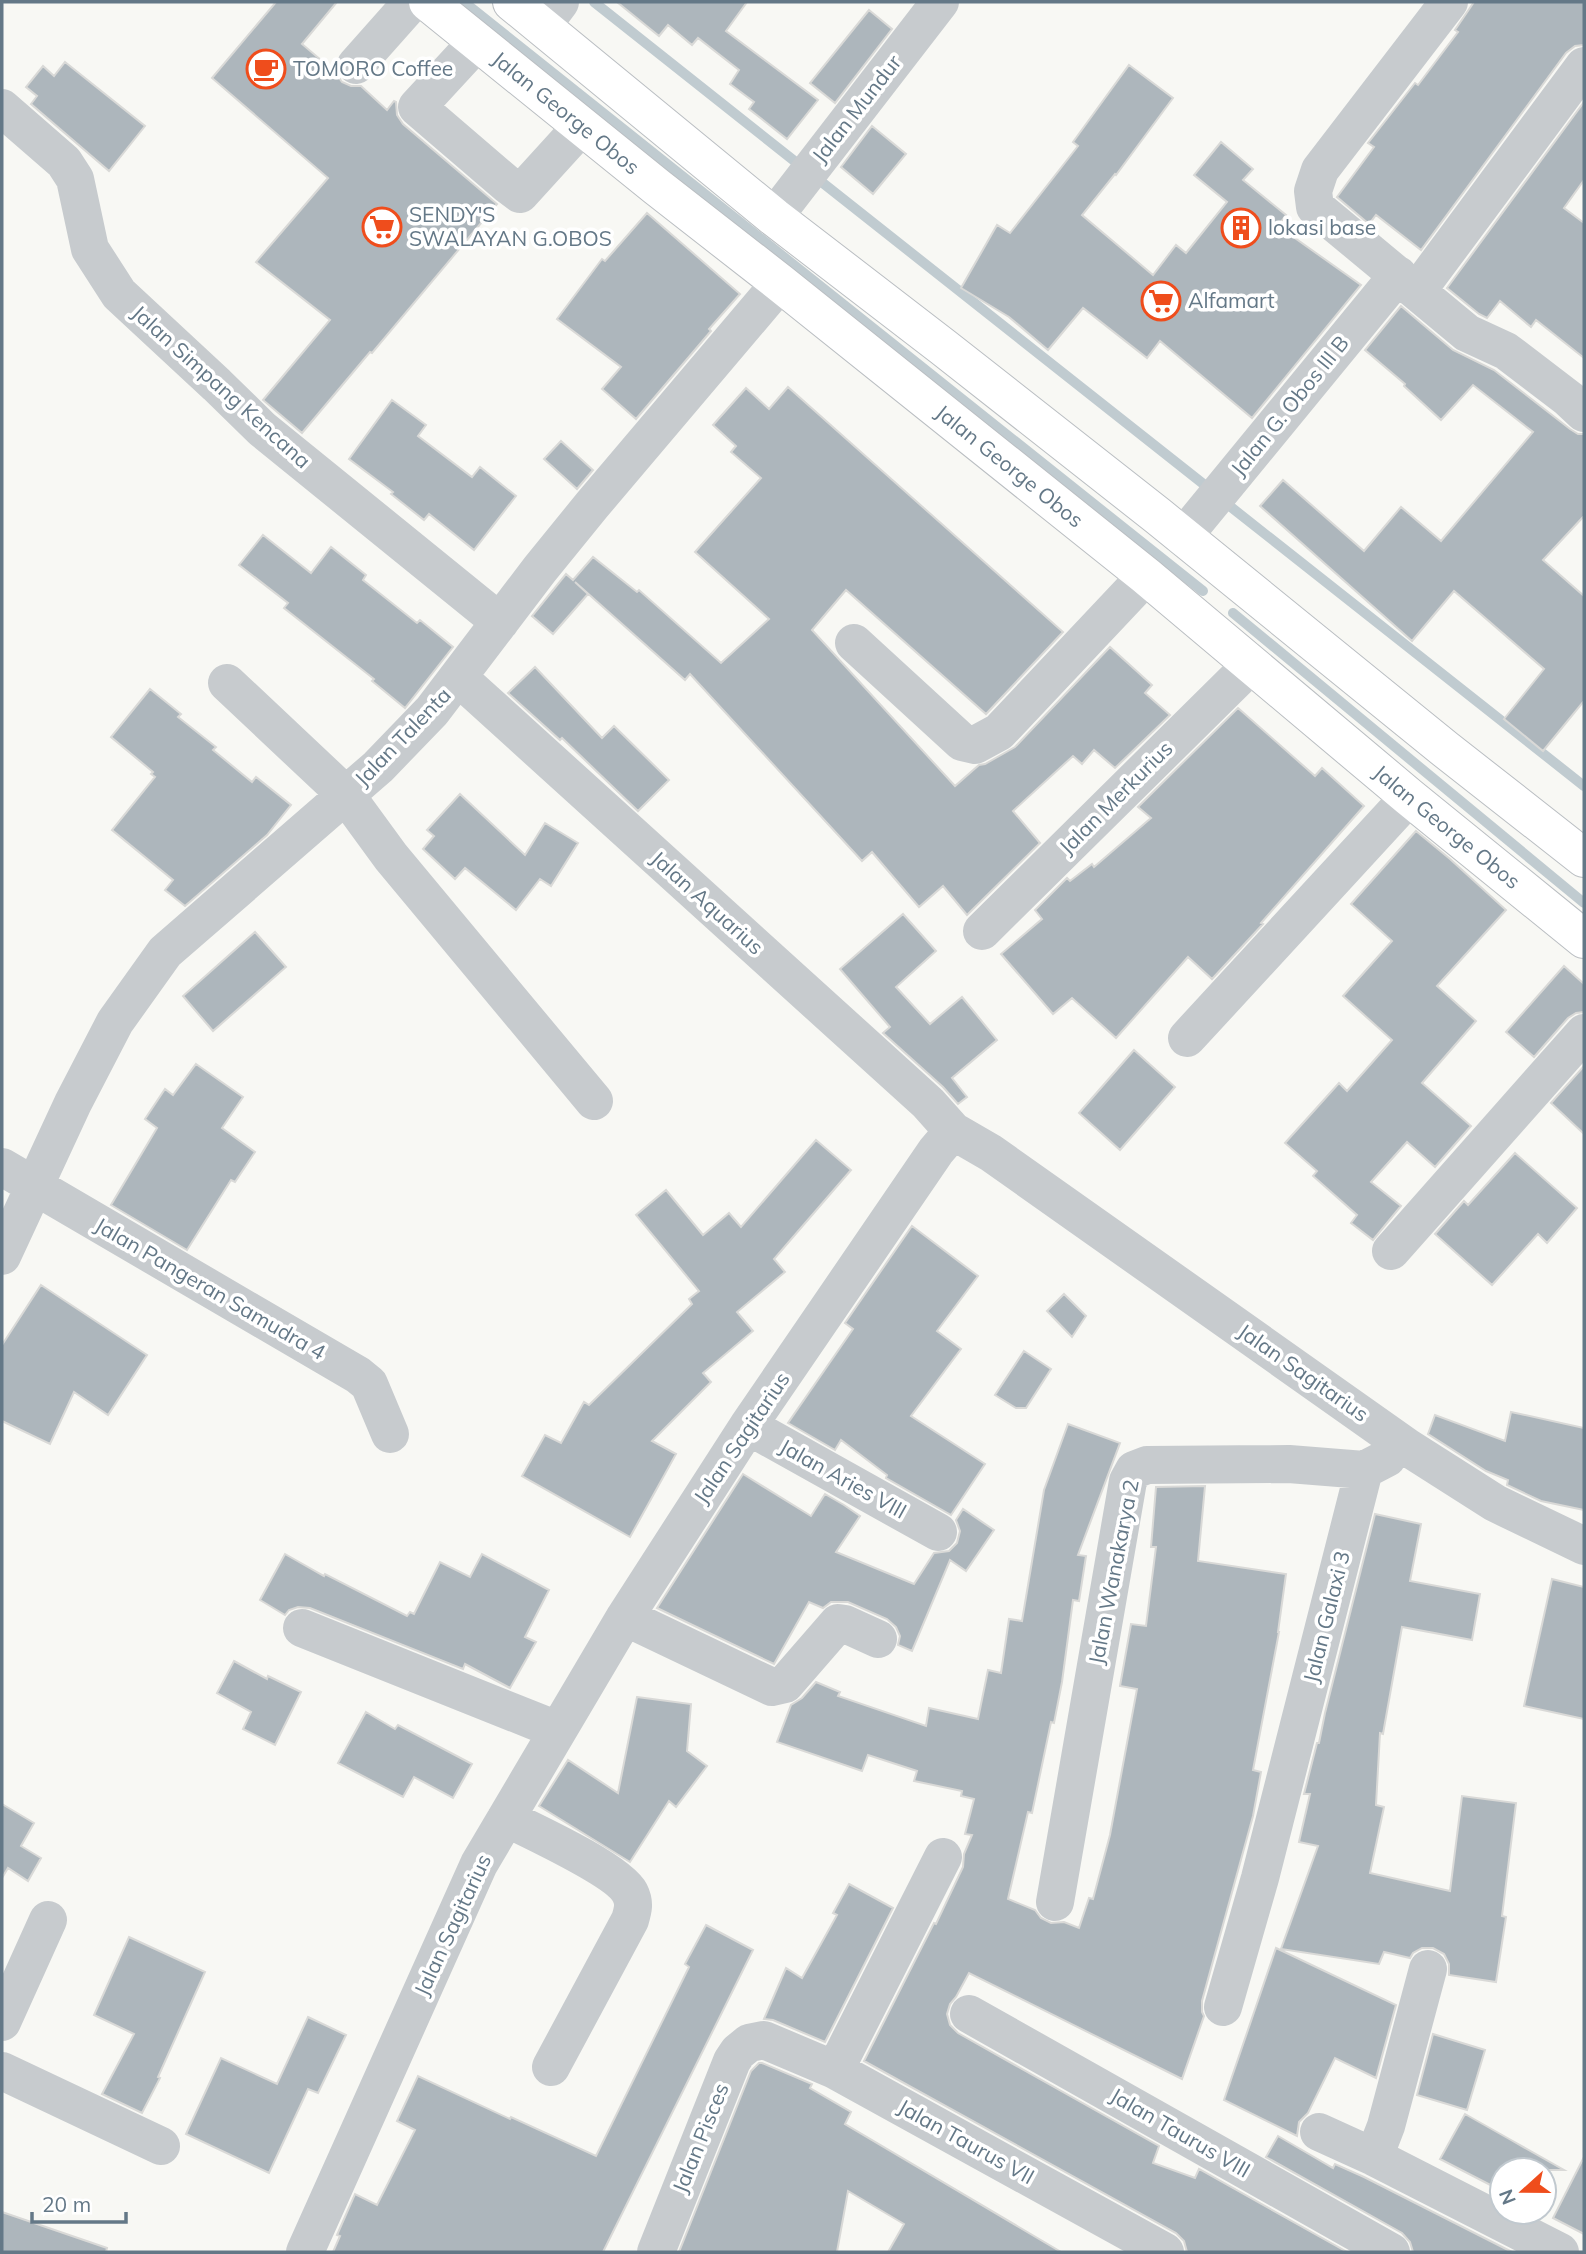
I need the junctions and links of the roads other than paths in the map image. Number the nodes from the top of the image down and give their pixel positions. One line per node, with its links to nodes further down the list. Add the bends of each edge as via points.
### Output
1 (412, 2): 8 (street)
2 (428, 2): 7 (main road, Jalan George Obos)
3 (512, 2): 6 (main road)
4 (940, 2): 12 (street, Jalan Mundur)
5 (1449, 2): 13 (street, via 1320,170 1313,191 1315,206 1323,215)
6 (551, 14): 12 (main road)
7 (478, 42): 11 (main road, Jalan George Obos); 11 (street, via 417,107 508,185 520,194)
8 (356, 65)
9 (1584, 66): 13 (street, Jalan G. Obos III B)
10 (2, 108): 19 (street, Jalan Simpang Kencana, via 64,162 75,179 90,249 119,294 262,429)
11 (581, 127): 14 (main road, Jalan George Obos)
12 (774, 217): 16 (main road)
13 (1408, 282): 15 (street, via 1468,333); 16 (street, Jalan G. Obos III B)
14 (780, 283): 17 (main road, Jalan George Obos); 19 (street, Jalan Talenta, via 600,495)
15 (1579, 397)
16 (1183, 537): 18 (main road)
17 (1146, 576): 20 (main road, Jalan George Obos); 21 (street, via 999,732 975,745 962,743)
18 (1239, 581): 20 (main road); 27 (main road)
19 (500, 622): 23 (street, Jalan Talenta)
20 (1205, 626): 22 (main road, Jalan George Obos)
21 (854, 643)
22 (1251, 665): 26 (main road, Jalan George Obos); 28 (street, Jalan Merkurius)
23 (459, 678): 25 (street, Jalan Talenta, via 378,767); 33 (street, Jalan Aquarius, via 928,1103)
24 (227, 683): 25 (street)
25 (345, 794): 32 (street, via 391,857); 35 (street, Jalan Talenta, via 165,953 115,1022)
26 (1409, 797): 29 (main road, Jalan George Obos); 31 (street)
27 (1584, 858)
28 (982, 931)
29 (1584, 939)
30 (1584, 1033): 36 (street)
31 (1187, 1038)
32 (594, 1101)
33 (953, 1131): 38 (street, Jalan Sagitarius); 40 (street, Jalan Sagitarius, via 991,1153)
34 (2, 1167): 35 (street, Jalan Pangeran Samudra 4)
35 (34, 1186): 37 (street, Jalan Talenta); 39 (street, Jalan Pangeran Samudra 4, via 358,1375 369,1384)
36 (1391, 1251)
37 (2, 1256)
38 (748, 1426): 42 (street, Jalan Aries VIII); 44 (street, Jalan Sagitarius)
39 (390, 1434)
40 (1408, 1447): 41 (street); 43 (street, via 1495,1503)
41 (1364, 1470): 50 (street, Jalan Wanakarya 2, via 1289,1464 1147,1465 1134,1470 1128,1481); 53 (street, Jalan Galaxi 3, via 1261,1878)
42 (938, 1532)
43 (1584, 1546)
44 (625, 1617): 46 (street, via 772,1687 785,1684 838,1623); 47 (street, Jalan Sagitarius)
45 (302, 1628): 47 (street)
46 (878, 1639)
47 (557, 1730): 48 (street, Jalan Sagitarius)
48 (506, 1818): 57 (street, via 618,1880 634,1902 630,1920); 64 (street, Jalan Sagitarius, via 479,1864)
49 (943, 1857): 58 (street)
50 (1055, 1902)
51 (48, 1920): 55 (street)
52 (1428, 1969): 62 (street)
53 (1223, 2007)
54 (969, 2014): 67 (street, Jalan Taurus VIII)
55 (2, 2022)
56 (764, 2040): 58 (street, Jalan Taurus VII); 65 (street, Jalan Pisces, via 749,2043 732,2061)
57 (551, 2067)
58 (835, 2070): 66 (street, Jalan Taurus VII)
59 (2, 2071): 61 (street)
60 (1319, 2132): 62 (street)
61 (161, 2146)
62 (1374, 2157): 63 (street)
63 (1537, 2247)
64 (305, 2252)
65 (656, 2252)
66 (1165, 2252)
67 (1391, 2252)

